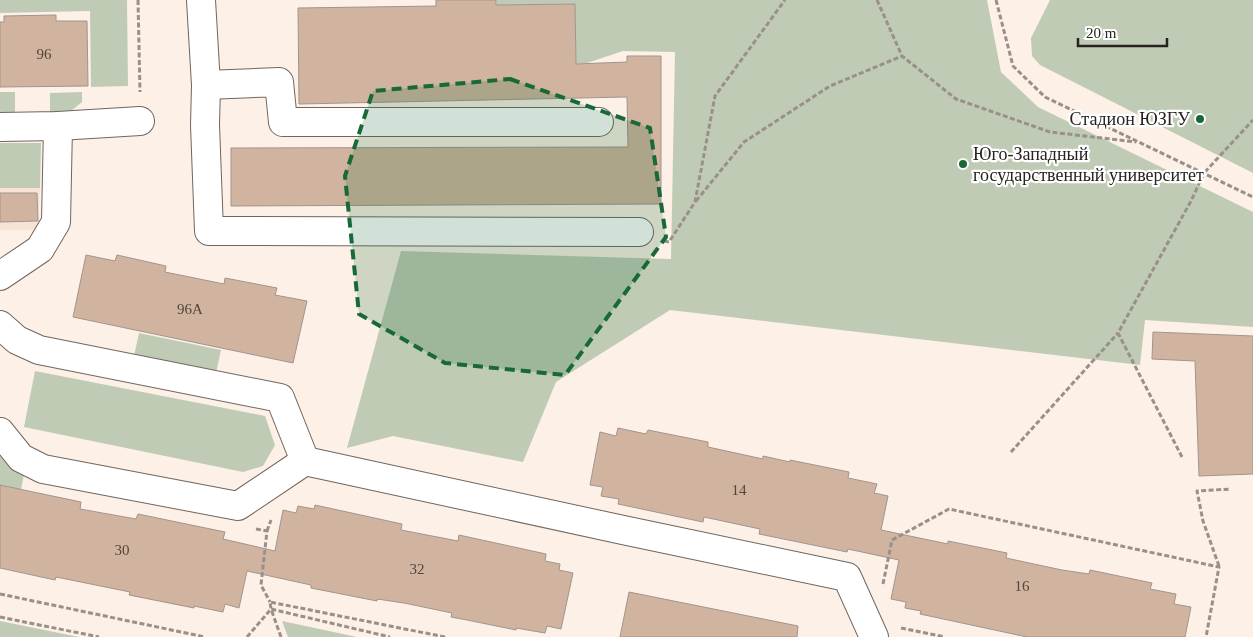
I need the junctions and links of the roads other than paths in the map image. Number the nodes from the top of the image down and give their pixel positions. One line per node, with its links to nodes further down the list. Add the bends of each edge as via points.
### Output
1 (201, 0): 2 (lane)
2 (206, 85): 4 (lane, via 279,82 282,122); 7 (lane, via 209,231)
3 (140, 121): 5 (lane)
4 (599, 122)
5 (58, 126): 6 (lane); 8 (lane, via 56,222 40,249)
6 (0, 127)
7 (638, 232)
8 (0, 276)
9 (0, 325): 11 (lane, via 17,340 39,350 280,398)
10 (0, 432): 11 (lane, via 21,458 43,468 238,506)
11 (305, 461): 12 (lane, via 847,577)
12 (874, 637)

